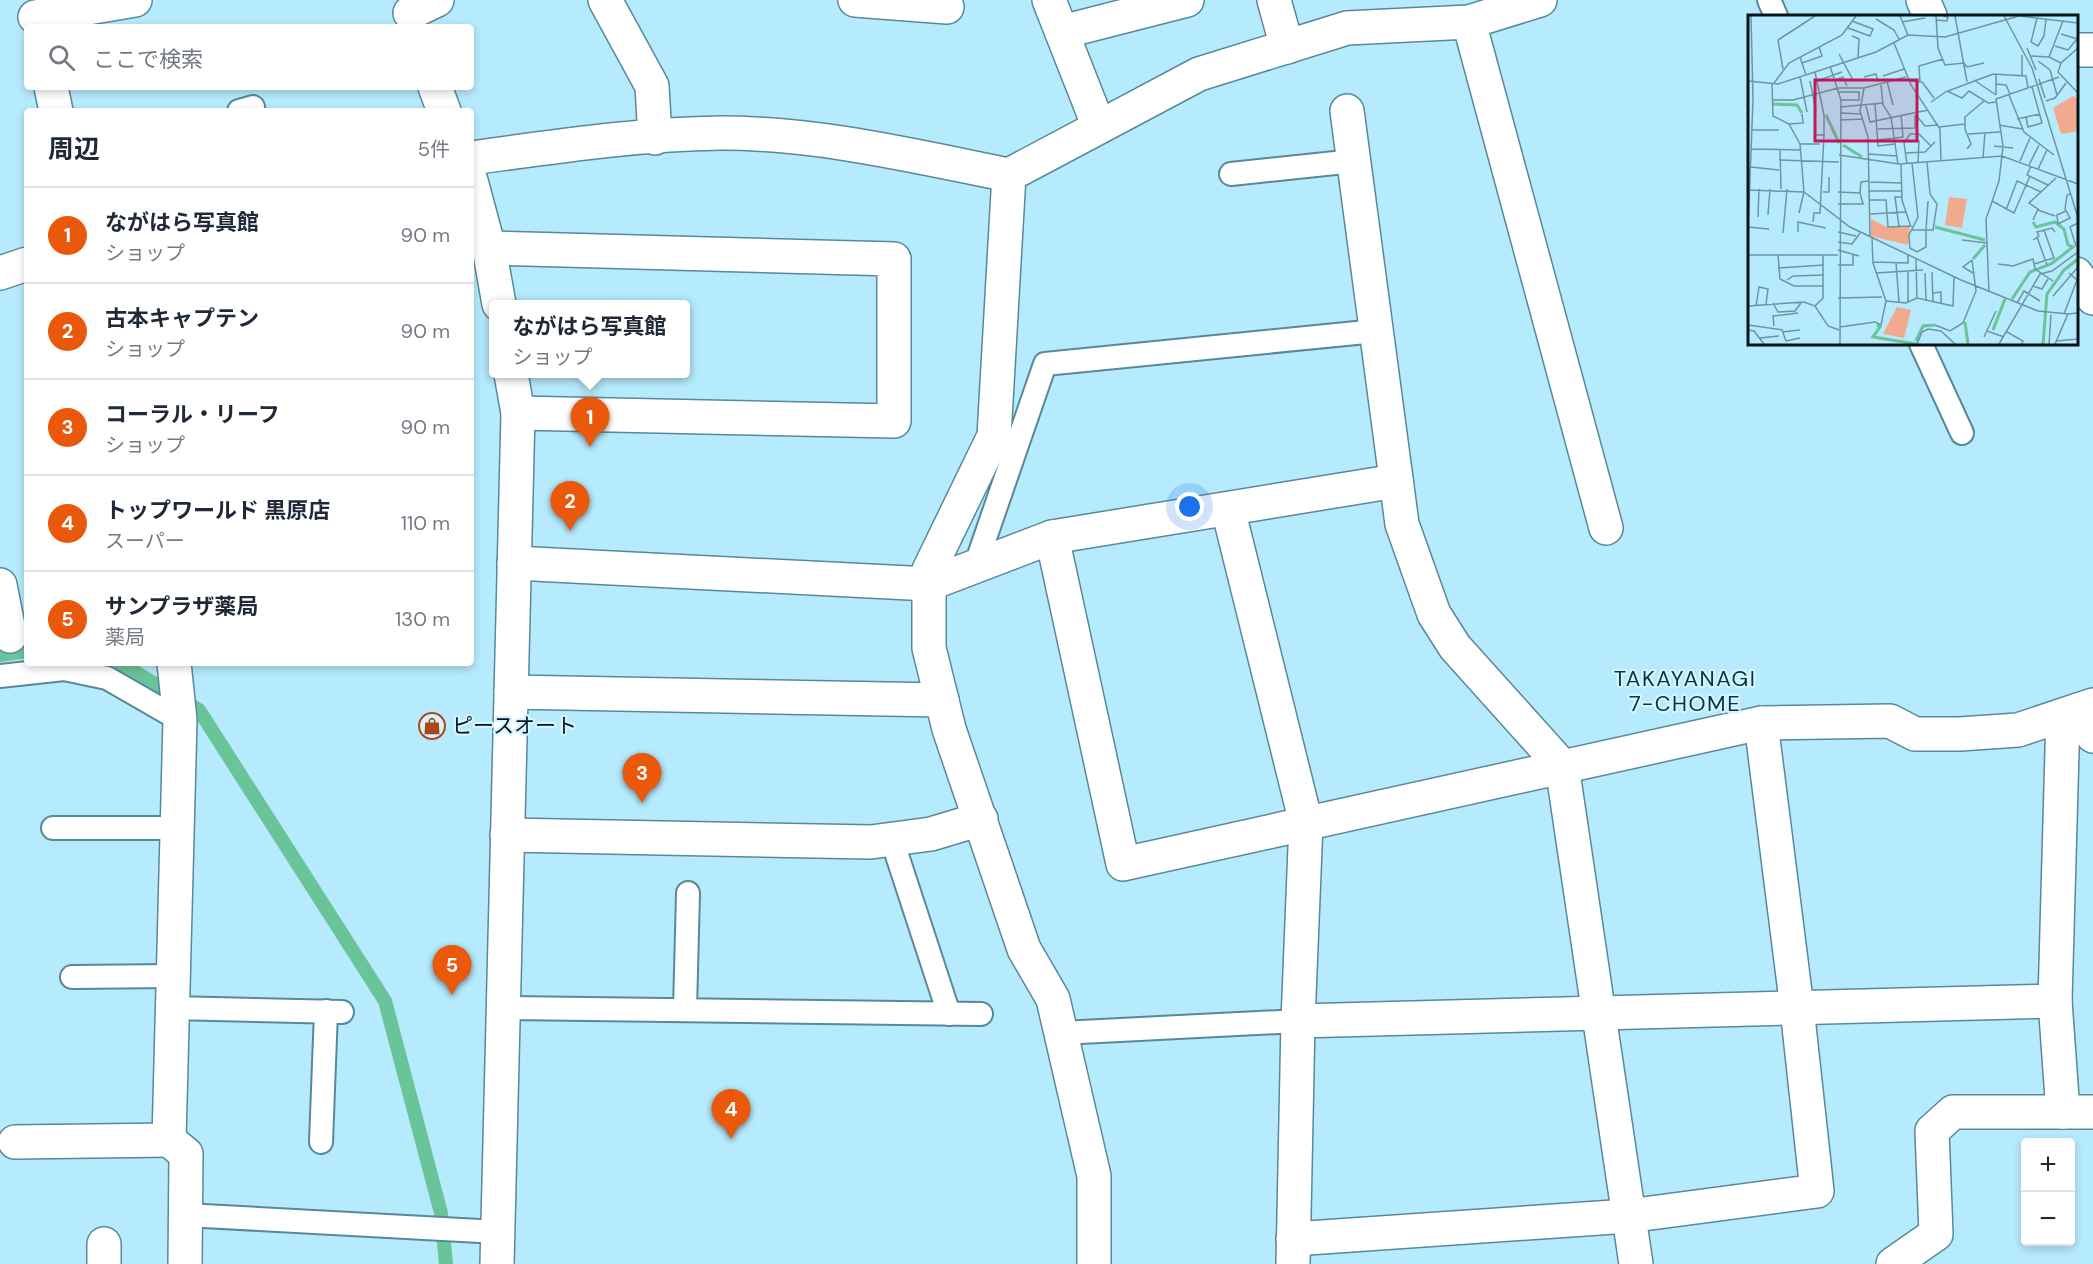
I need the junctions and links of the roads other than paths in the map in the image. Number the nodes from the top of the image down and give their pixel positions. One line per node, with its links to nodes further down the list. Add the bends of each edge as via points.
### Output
1 (135, 0): 11 (street)
2 (605, 0): 23 (street, via 652,86)
3 (855, 0): 10 (street)
4 (1049, 0): 15 (street)
5 (1187, 0): 15 (street)
6 (1274, 0): 16 (street)
7 (1540, 0): 14 (street)
8 (1769, 0): 12 (lane)
9 (1923, 0): 13 (street)
10 (947, 7)
11 (34, 15)
12 (1776, 15)
13 (1930, 15)
14 (1469, 22): 16 (street, via 1347,28); 42 (street)
15 (1062, 32): 22 (street)
16 (1287, 47): 22 (street, via 1199,74)
17 (52, 90): 19 (street)
18 (436, 90): 20 (street)
19 (56, 108)
20 (443, 108)
21 (1347, 111): 25 (street)
22 (1099, 127): 27 (street)
23 (655, 138): 24 (street, via 587,142); 27 (street, via 720,133 846,142)
24 (474, 158)
25 (1354, 161): 26 (lane); 35 (street)
26 (1231, 174)
27 (1009, 175): 46 (street, via 994,436 929,570)
28 (474, 192): 29 (street)
29 (489, 248): 34 (street); 38 (street, via 894,259 894,421)
30 (24, 265): 31 (street)
31 (0, 273)
32 (2078, 277): 33 (street)
33 (2093, 298)
34 (498, 300)
35 (1376, 331): 40 (street); 45 (lane, via 1045,364)
36 (1921, 345): 39 (lane)
37 (512, 378): 38 (street)
38 (518, 413): 44 (street)
39 (1962, 433)
40 (1396, 481): 41 (street); 55 (street, via 1402,524 1434,614 1455,647)
41 (1228, 508): 43 (street); 57 (street)
42 (1606, 528)
43 (1052, 537): 45 (street); 57 (street, via 1123,864)
44 (514, 563): 46 (street); 51 (street)
45 (975, 567): 46 (street)
46 (929, 584): 52 (street, via 929,648)
47 (0, 585): 48 (street)
48 (10, 636)
49 (0, 676): 50 (lane, via 64,669)
50 (177, 692): 59 (street)
51 (511, 692): 52 (street); 60 (street)
52 (942, 700): 56 (street)
53 (2082, 716): 54 (street, via 2018,730 1960,734 1915,734 1890,721); 65 (street)
54 (1761, 723): 55 (street); 67 (street)
55 (1562, 766): 57 (street); 71 (street)
56 (981, 819): 61 (street, via 931,834); 73 (street, via 1024,949 1053,999)
57 (1306, 823): 72 (street)
58 (53, 828): 59 (lane)
59 (176, 828): 64 (street)
60 (507, 835): 61 (street); 66 (street)
61 (892, 840): 69 (lane)
62 (688, 893): 68 (lane)
63 (72, 977): 64 (lane)
64 (172, 992): 75 (street); 77 (lane, via 334,1012)
65 (2055, 1001): 67 (street); 74 (street)
66 (503, 1008): 68 (lane); 80 (street)
67 (1797, 1008): 71 (street); 79 (street, via 1817,1191)
68 (685, 1010): 69 (lane)
69 (949, 1014): 70 (lane)
70 (981, 1014)
71 (1598, 1014): 72 (street); 79 (street)
72 (1298, 1021): 73 (lane); 81 (street)
73 (1061, 1033): 84 (street, via 1094,1176)
74 (2078, 1112): 86 (street, via 1953,1112 1932,1131 1936,1234)
75 (169, 1140): 76 (street); 78 (street, via 186,1154)
76 (15, 1142)
77 (321, 1142)
78 (185, 1215): 80 (lane); 82 (street)
79 (1628, 1216): 81 (street); 85 (street)
80 (498, 1232): 83 (street)
81 (1293, 1252)
82 (185, 1264)
83 (497, 1264)
84 (1094, 1264)
85 (1636, 1264)
86 (1893, 1264)

